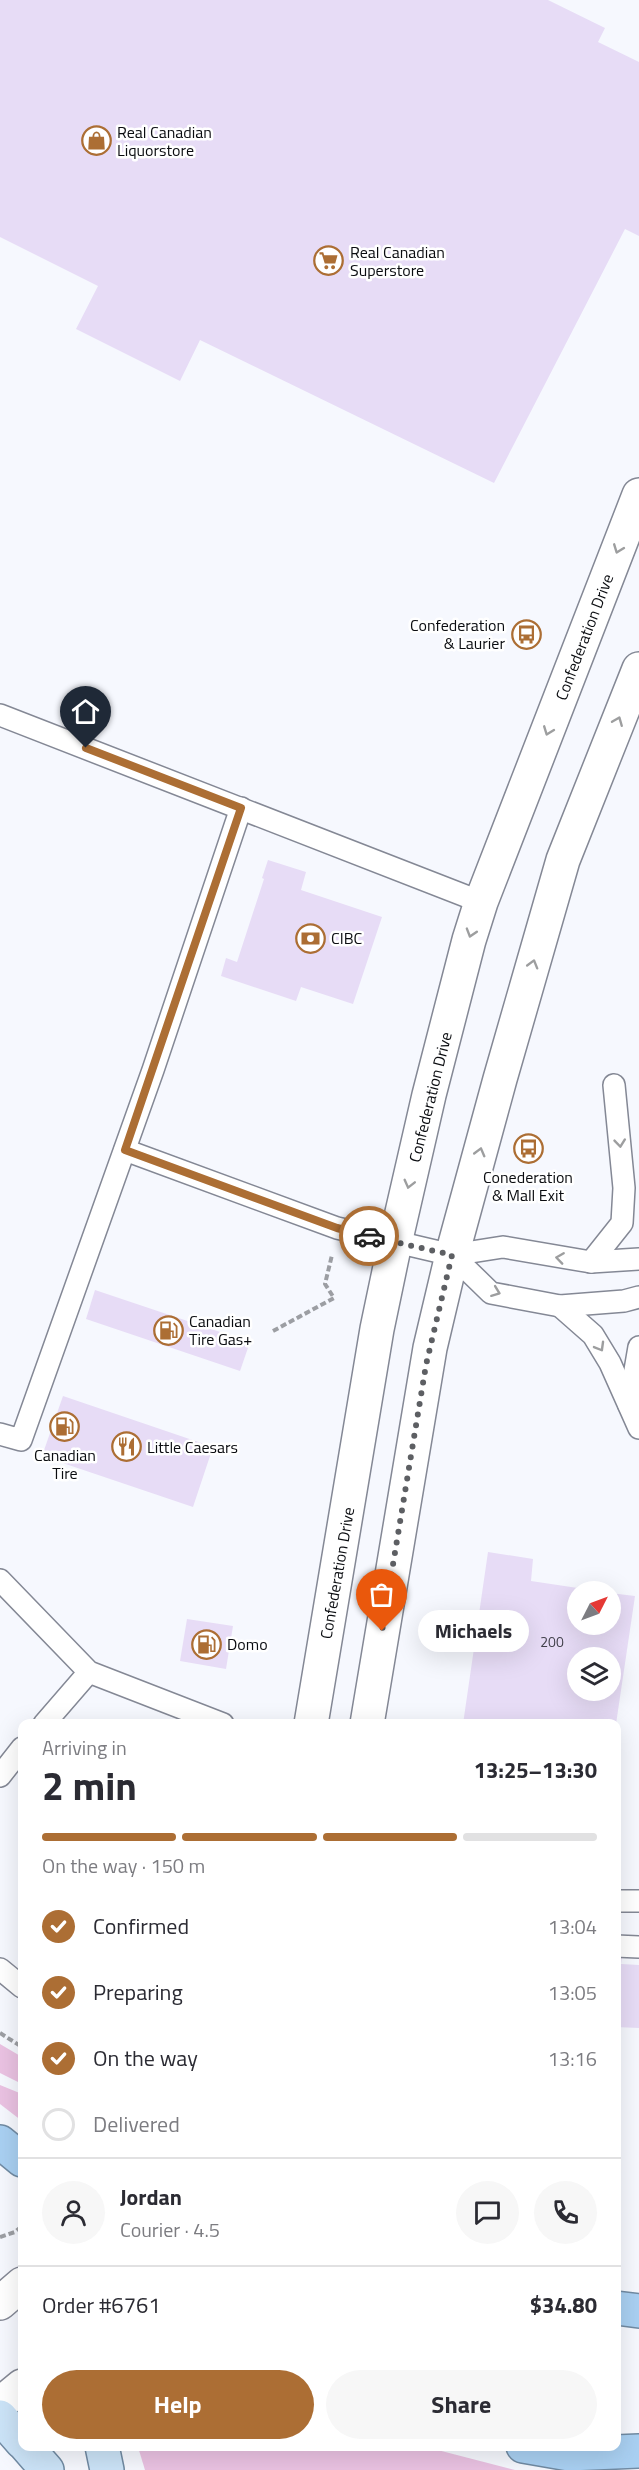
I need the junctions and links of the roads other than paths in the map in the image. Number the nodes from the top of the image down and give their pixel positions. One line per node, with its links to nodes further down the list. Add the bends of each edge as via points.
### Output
1 (639, 495): 5 (main road, Confederation Drive, one-way to 5)
2 (639, 669): 9 (main road, one-way to 2, via 563,860)
3 (0, 715): 4 (lane)
4 (241, 808): 5 (lane); 7 (lane)
5 (481, 902): 8 (main road, Confederation Drive, one-way to 8, via 429,1095)
6 (614, 1085): 11 (lane, one-way to 11, via 624,1188 622,1223)
7 (125, 1150): 8 (lane, via 337,1228); 17 (lane, via 21,1440)
8 (395, 1243): 9 (lane); 22 (main road, Confederation Drive)
9 (452, 1255): 11 (lane, one-way to 9, via 503,1247); 13 (lane, one-way to 13, via 491,1293); 23 (main road, via 428,1358)
10 (639, 1259): 11 (lane)
11 (591, 1262)
12 (639, 1297): 13 (lane)
13 (560, 1306): 15 (lane, one-way to 15, via 593,1335)
14 (639, 1347): 15 (lane)
15 (629, 1406): 16 (lane)
16 (639, 1428)
17 (0, 1434)
18 (0, 1580): 19 (lane)
19 (89, 1672): 20 (lane); 21 (lane)
20 (48, 1719)
21 (210, 1719)
22 (312, 1719)
23 (368, 1719)
24 (16, 1752): 25 (lane)
25 (0, 1776)
26 (621, 1901): 27 (lane)
27 (639, 1901)
28 (621, 1946): 29 (lane)
29 (639, 1947)
30 (0, 1969): 31 (lane)
31 (18, 1985)
32 (0, 2142): 33 (highway)
33 (18, 2157)
34 (18, 2288): 35 (main road)
35 (0, 2304)
36 (621, 2309): 37 (highway)
37 (639, 2311)
38 (18, 2389): 39 (main road)
39 (0, 2404)
40 (0, 2417): 41 (main road)
41 (18, 2437)
42 (30, 2451): 46 (main road)
43 (103, 2451): 47 (main road)
44 (552, 2451): 45 (highway)
45 (639, 2451)
46 (46, 2470)
47 (107, 2470)

